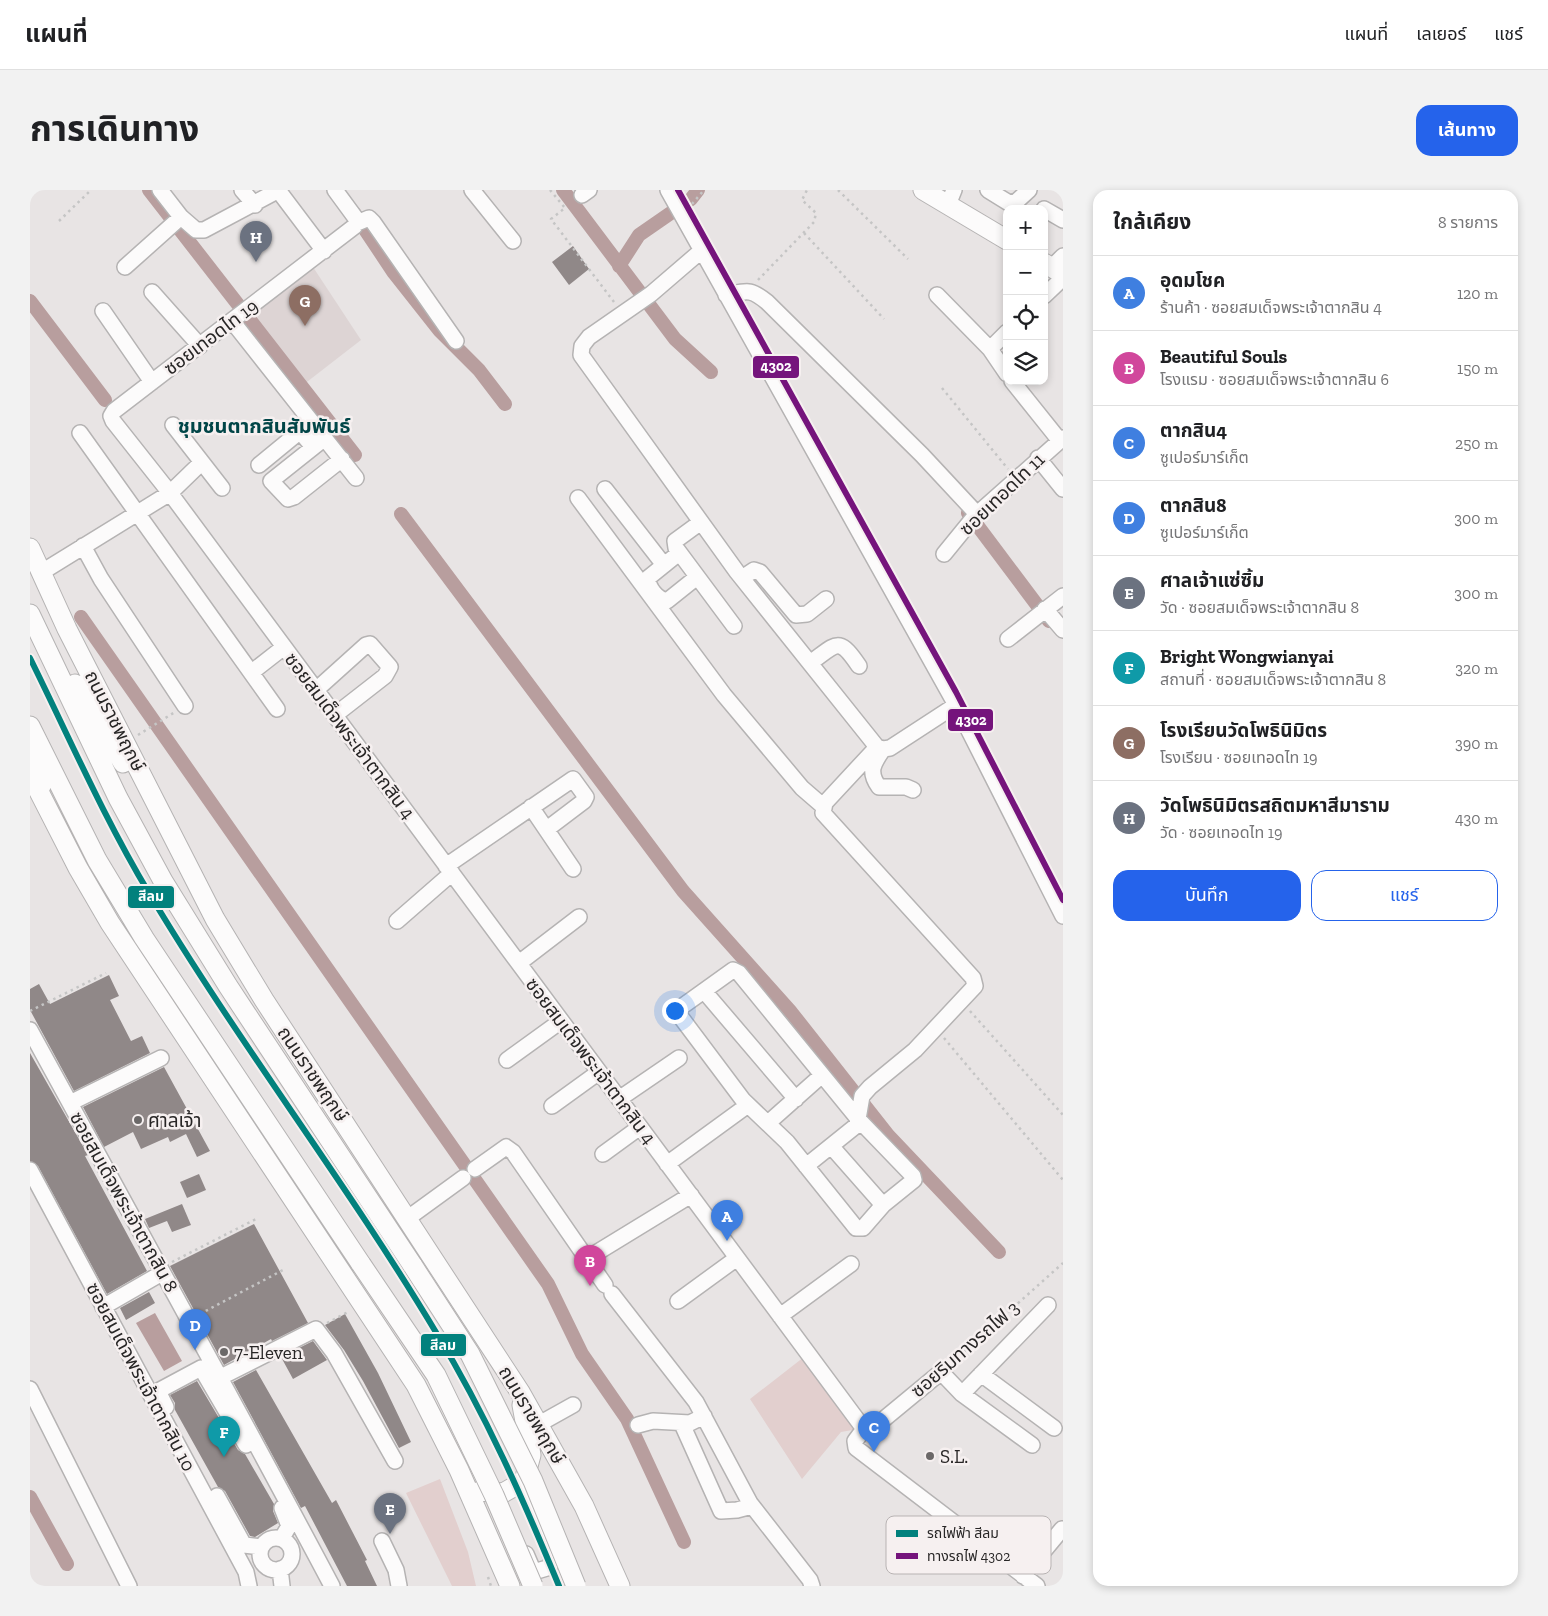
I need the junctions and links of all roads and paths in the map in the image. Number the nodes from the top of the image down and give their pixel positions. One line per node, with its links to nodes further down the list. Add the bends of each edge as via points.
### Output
1 (91, 190): 20 (path)
2 (160, 190): 21 (street)
3 (242, 190): 16 (street)
4 (278, 190): 16 (street); 26 (street)
5 (335, 190): 22 (street, via 357,220)
6 (472, 190): 25 (street)
7 (550, 190): 37 (path, via 565,208 551,219)
8 (704, 190): 17 (path)
9 (807, 190): 23 (path, via 802,200 816,213 816,218)
10 (838, 190): 28 (path)
11 (923, 190): 15 (main road)
12 (988, 190): 13 (street, via 1009,203 1017,201)
13 (1029, 190)
14 (671, 196): 17 (street)
15 (951, 198): 24 (main road)
16 (255, 205): 21 (street, via 204,230 196,230)
17 (686, 212): 27 (street)
18 (1048, 212): 19 (street)
19 (1063, 220)
20 (59, 221)
21 (177, 221): 29 (street)
22 (362, 221): 26 (street, ซอยเทอดไท 19); 41 (street, via 369,218 374,222)
23 (804, 233): 31 (path); 39 (path)
24 (1003, 237)
25 (513, 241)
26 (324, 251): 38 (street, ซอยเทอดไท 19)
27 (701, 251): 33 (street); 37 (street)
28 (908, 259)
29 (125, 267)
30 (1057, 267): 35 (street)
31 (748, 291): 33 (street); 64 (street, via 767,302 922,455)
32 (152, 292): 42 (street)
33 (726, 295): 86 (street)
34 (938, 295): 43 (street)
35 (1044, 295)
36 (103, 311): 45 (street)
37 (623, 314): 65 (street, via 589,337 582,346 581,356)
38 (235, 319): 42 (street, ซอยเทอดไท 19); 51 (street)
39 (884, 319)
40 (1003, 336): 43 (street)
41 (456, 341)
42 (200, 346): 45 (street, ซอยเทอดไท 19)
43 (990, 349): 44 (street)
44 (1003, 368)
45 (152, 382): 61 (street, ซอยเทอดไท 19, via 111,416)
46 (1015, 385): 50 (street)
47 (942, 388): 56 (path)
48 (173, 425): 54 (street)
49 (80, 433): 63 (street)
50 (1061, 439): 52 (street, ซอยเทอดไท 11)
51 (319, 443): 53 (street); 57 (street); 57 (street, via 298,433 256,461)
52 (1038, 458): 56 (street, ซอยเทอดไท 11); 60 (street)
53 (342, 459): 55 (street); 57 (street, via 288,499)
54 (201, 463): 58 (street); 61 (street)
55 (356, 478)
56 (1016, 478): 64 (street, ซอยเทอดไท 11)
57 (271, 481)
58 (222, 488)
59 (605, 489): 70 (street)
60 (1063, 490)
61 (170, 493): 63 (street); 81 (street, ซอยสมเด็จพระเจ้าตากสิน 4)
62 (578, 498): 98 (street, via 724,695 802,788)
63 (138, 512): 66 (street); 84 (street)
64 (974, 518): 69 (street, ซอยเทอดไท 11)
65 (701, 522): 68 (street, via 675,541); 73 (street)
66 (83, 546): 71 (street); 87 (street, via 100,579)
67 (30, 548): 71 (main road, ถนนราชพฤกษ์)
68 (679, 553): 70 (street); 72 (street)
69 (944, 554)
70 (664, 565): 72 (street, via 648,578 652,590 662,600 668,601)
71 (42, 572): 101 (main road, ถนนราชพฤกษ์)
72 (697, 577): 78 (street)
73 (742, 578): 75 (street, via 754,570 760,572 796,615 807,614); 82 (street)
74 (1063, 596): 76 (street)
75 (826, 599)
76 (1043, 611): 79 (street); 80 (street)
77 (30, 612): 101 (main road); 194 (main road, ถนนราชพฤกษ์, bridge, via 118,798 163,882 470,1354 533,1481)
78 (734, 626)
79 (1063, 630)
80 (1008, 639)
81 (284, 647): 84 (street); 85 (street, ซอยสมเด็จพระเจ้าตากสิน 4)
82 (810, 663): 83 (street, via 834,646 841,645); 93 (street)
83 (859, 666)
84 (252, 672): 88 (street)
85 (316, 690): 89 (street, ซอยสมเด็จพระเจ้าตากสิน 4); 89 (street, via 366,645 370,644 390,667 385,676)
86 (956, 705): 93 (street, via 890,748); 104 (street)
87 (185, 706)
88 (277, 709)
89 (335, 716): 102 (street, ซอยสมเด็จพระเจ้าตากสิน 4)
90 (161, 721): 92 (path)
91 (30, 726): 193 (main road, bridge, via 97,860 144,938 436,1375)
92 (138, 735)
93 (880, 748): 96 (street, via 872,766 872,778 879,787); 98 (street)
94 (30, 756): 99 (main road)
95 (30, 774): 99 (main road)
96 (913, 790)
97 (532, 807): 100 (street); 100 (street, via 573,779 576,782 586,797 584,801); 102 (street)
98 (824, 807): 110 (street, via 823,814 973,978 975,986)
99 (52, 818): 171 (main road, via 110,923 416,1385)
100 (547, 829): 103 (street)
101 (188, 869): 139 (main road, ถนนราชพฤกษ์, via 238,959)
102 (449, 869): 106 (street); 107 (street, ซอยสมเด็จพระเจ้าตากสิน 4)
103 (573, 869)
104 (1063, 916)
105 (579, 917): 107 (street)
106 (397, 921)
107 (519, 964): 112 (street, ซอยสมเด็จพระเจ้าตากสิน 4)
108 (106, 973): 111 (path)
109 (704, 991): 119 (street, via 733,970 739,972); 121 (street); 123 (street, via 680,1008 680,1016)
110 (961, 1000): 113 (street); 126 (path)
111 (30, 1011)
112 (561, 1021): 117 (street); 118 (street, ซอยสมเด็จพระเจ้าตากสิน 4)
113 (936, 1029): 125 (street); 136 (path)
114 (30, 1030): 122 (street, ซอยสมเด็จพระเจ้าตากสิน 8)
115 (161, 1058): 122 (street)
116 (678, 1058): 120 (street)
117 (507, 1060)
118 (599, 1072): 120 (street, ซอยสมเด็จพระเจ้าตากสิน 4); 124 (street)
119 (821, 1076): 121 (street); 125 (street)
120 (619, 1099): 128 (street, ซอยสมเด็จพระเจ้าตากสิน 4)
121 (796, 1099): 127 (street)
122 (70, 1103): 146 (street, ซอยสมเด็จพระเจ้าตากสิน 8)
123 (748, 1105): 127 (street); 131 (street)
124 (552, 1106)
125 (860, 1107): 129 (street, via 856,1125); 138 (street, via 914,1180)
126 (1063, 1115)
127 (768, 1123): 132 (street)
128 (640, 1127): 130 (street); 131 (street, ซอยสมเด็จพระเจ้าตากสิน 4)
129 (831, 1146): 132 (street); 138 (street)
130 (602, 1154)
131 (667, 1164): 137 (street, ซอยสมเด็จพระเจ้าตากสิน 4)
132 (806, 1166): 138 (street, via 856,1228 863,1228)
133 (475, 1169): 141 (street, via 506,1147)
134 (30, 1170): 149 (street, ซอยสมเด็จพระเจ้าตากสิน 10)
135 (463, 1178): 139 (street)
136 (1063, 1180)
137 (691, 1195): 141 (street); 142 (street, ซอยสมเด็จพระเจ้าตากสิน 4)
138 (883, 1205)
139 (408, 1218): 160 (main road, ถนนราชพฤกษ์)
140 (256, 1219): 146 (path)
141 (588, 1258): 163 (street, via 608,1290)
142 (737, 1258): 147 (street); 151 (street, ซอยสมเด็จพระเจ้าตากสิน 4)
143 (1063, 1263): 156 (path, ซอยริมทางรถไฟ 3)
144 (851, 1264): 151 (street)
145 (283, 1270): 152 (path)
146 (161, 1271): 149 (street); 152 (street, ซอยสมเด็จพระเจ้าตากสิน 8)
147 (678, 1302)
148 (1048, 1305): 157 (street)
149 (103, 1307): 187 (street, ซอยสมเด็จพระเจ้าตากสิน 10, via 246,1572)
150 (352, 1310): 153 (path)
151 (780, 1316): 167 (street, ซอยสมเด็จพระเจ้าตากสิน 4)
152 (188, 1320): 158 (street, ซอยสมเด็จพระเจ้าตากสิน 8)
153 (316, 1328): 158 (street); 170 (street)
154 (443, 1334): 155 (path)
155 (428, 1344)
156 (941, 1372): 161 (street); 167 (street, ซอยริมทางรถไฟ 3, via 878,1424)
157 (981, 1374): 161 (street); 168 (street)
158 (221, 1377): 189 (street, ซอยสมเด็จพระเจ้าตากสิน 8)
159 (30, 1389): 186 (street)
160 (520, 1392): 164 (main road, ถนนราชพฤกษ์); 172 (main road, via 531,1455)
161 (962, 1394): 169 (street)
162 (573, 1405): 164 (street)
163 (704, 1416): 165 (street); 174 (street)
164 (539, 1424): 195 (main road, ถนนราชพฤกษ์, via 588,1514)
165 (682, 1424): 166 (street, via 653,1421); 174 (street, via 722,1511)
166 (638, 1425)
167 (864, 1428): 175 (street, via 855,1441 856,1448)
168 (1054, 1428)
169 (1032, 1445)
170 (395, 1461)
171 (459, 1470): 173 (main road, via 476,1490); 181 (main road)
172 (524, 1481): 173 (main road, via 503,1493); 173 (street, via 552,1562 538,1571 532,1568 504,1505 499,1497)
173 (489, 1492)
174 (752, 1506): 196 (street)
175 (945, 1516)
176 (1062, 1529): 179 (street)
177 (282, 1538): 180 (street, via 268,1539); 180 (street, via 288,1529 288,1518 204,1371 197,1369 159,1393 242,1542 248,1547); 182 (street, via 289,1543 293,1553 290,1563)
178 (382, 1541): 190 (street, via 396,1570)
179 (1051, 1542)
180 (261, 1547): 182 (street, via 263,1563 271,1569)
181 (499, 1559): 185 (main road); 192 (main road)
182 (280, 1569): 188 (street)
183 (1020, 1574): 184 (street)
184 (1023, 1576): 197 (street)
185 (492, 1583): 191 (path)
186 (129, 1586)
187 (249, 1586)
188 (282, 1586)
189 (332, 1586)
190 (399, 1586)
191 (491, 1586)
192 (510, 1586)
193 (533, 1586)
194 (576, 1586)
195 (620, 1586)
196 (812, 1586)
197 (1036, 1586)

